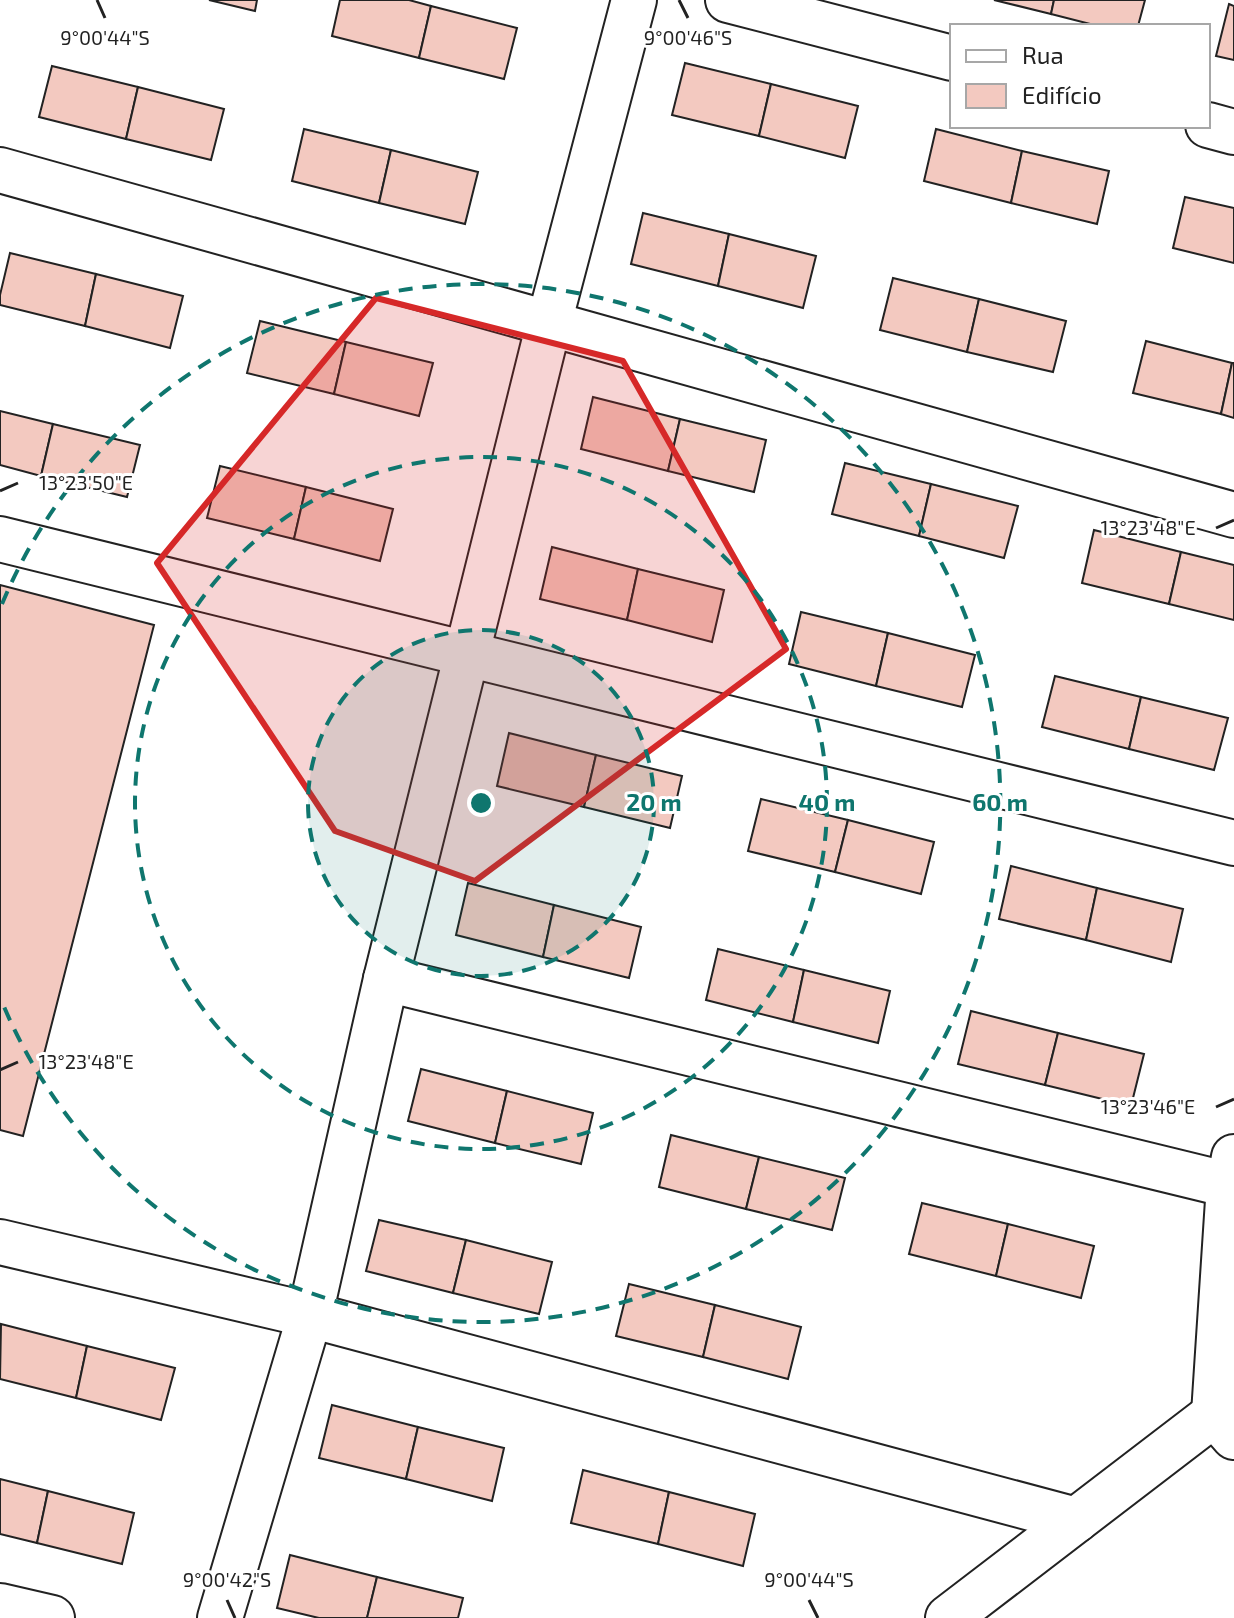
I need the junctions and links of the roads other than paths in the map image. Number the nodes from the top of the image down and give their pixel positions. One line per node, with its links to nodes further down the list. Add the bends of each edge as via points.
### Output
1 (634, 0): 7 (street)
2 (728, 0): 3 (street)
3 (950, 57)
4 (1210, 126): 5 (street)
5 (1234, 132)
6 (0, 170): 7 (street)
7 (549, 323): 8 (street); 10 (street)
8 (1234, 515)
9 (0, 539): 10 (street)
10 (468, 653): 11 (street); 12 (street)
11 (1234, 843)
12 (386, 979): 13 (street); 15 (street)
13 (1232, 1171): 16 (street)
14 (0, 1242): 15 (street)
15 (310, 1315): 17 (street); 20 (street)
16 (1227, 1417): 17 (street)
17 (1076, 1520): 21 (street)
18 (0, 1606): 19 (street)
19 (52, 1618)
20 (220, 1618)
21 (948, 1618)

